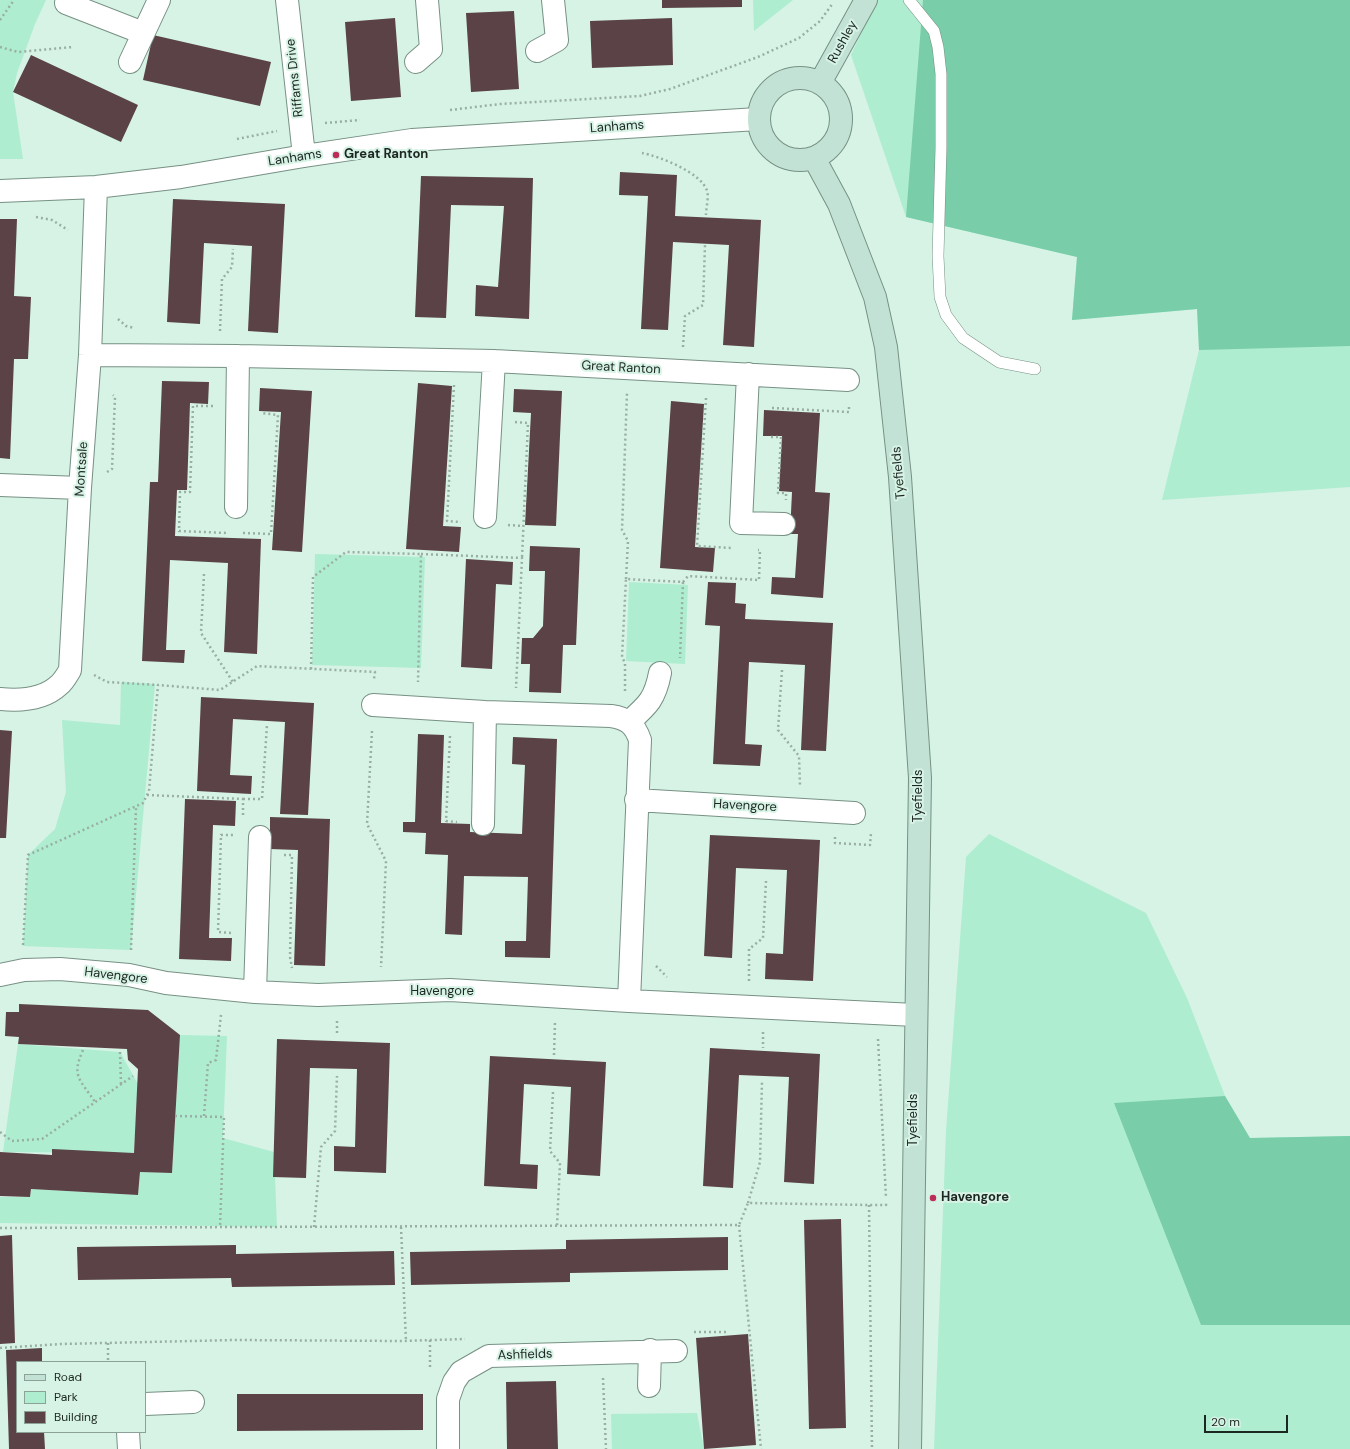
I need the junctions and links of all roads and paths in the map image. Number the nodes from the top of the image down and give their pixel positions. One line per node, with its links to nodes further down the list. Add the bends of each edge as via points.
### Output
1 (14, 0): 10 (path)
2 (159, 0): 11 (street)
3 (287, 0): 21 (street, Riffams Drive)
4 (428, 0): 16 (street, via 431,49)
5 (553, 0): 14 (street, via 557,40)
6 (835, 0): 18 (path, via 820,21 799,38 758,57 670,89 640,96 500,104)
7 (866, 0): 17 (street, Rushley)
8 (909, 0): 40 (lane, via 934,31 938,47 941,74 938,256 940,297 946,315 963,338 999,362)
9 (66, 4): 11 (street)
10 (0, 20)
11 (142, 33): 15 (street)
12 (0, 47): 13 (path, via 18,52)
13 (73, 47)
14 (537, 51)
15 (130, 62)
16 (416, 62)
17 (820, 83): 19 (street, via 800,77 779,83 764,98); 25 (street, via 837,100 842,123 833,144)
18 (447, 110)
19 (758, 118): 24 (street, Lanhams, via 412,140); 25 (street, via 762,138 775,153 794,161)
20 (362, 119): 21 (path)
21 (300, 126): 22 (path); 24 (street, Riffams Drive)
22 (231, 141)
23 (640, 153): 28 (path, via 688,171 701,180 707,191)
24 (304, 156): 26 (street, Lanhams, via 181,177)
25 (814, 158): 95 (street, Tyefields, via 839,204 860,255 875,296 886,347 900,477 920,778)
26 (96, 187): 27 (street, Lanhams); 37 (street, Montsale)
27 (0, 192)
28 (706, 215)
29 (30, 216): 30 (path, via 52,220 66,228)
30 (71, 236)
31 (705, 245): 36 (path, via 703,305 685,316)
32 (233, 249): 35 (path, via 232,267 222,279)
33 (117, 318): 34 (path, via 126,326)
34 (137, 329)
35 (220, 336)
36 (683, 350)
37 (90, 355): 38 (street, Great Ranton); 50 (street, Montsale)
38 (238, 356): 39 (street, Great Ranton); 51 (street)
39 (494, 361): 41 (street, Great Ranton); 52 (street)
40 (1035, 369)
41 (748, 374): 42 (street, Great Ranton); 53 (street, via 741,523)
42 (848, 380)
43 (627, 389): 61 (path, via 622,530 628,541)
44 (706, 395): 54 (path, via 697,546)
45 (771, 408): 46 (path)
46 (849, 412)
47 (514, 422): 59 (path, via 528,423)
48 (768, 436): 53 (path, via 781,437 778,493 786,493)
49 (0, 485): 50 (street)
50 (80, 488): 68 (street, Montsale, via 70,670 59,685 43,695 23,701)
51 (236, 507)
52 (485, 517)
53 (784, 524)
54 (737, 548)
55 (752, 550): 56 (path)
56 (760, 550): 57 (path); 62 (path, via 759,580 688,576)
57 (768, 551)
58 (421, 554): 59 (path); 63 (path, via 346,552 313,577); 66 (path)
59 (522, 558): 67 (path)
60 (204, 574): 65 (path, via 201,633)
61 (626, 579)
62 (683, 582)
63 (311, 669): 65 (path, via 257,666); 69 (path, via 375,672)
64 (660, 673): 71 (street, via 658,686 651,701)
65 (233, 682): 74 (path, via 220,690 158,685)
66 (418, 683)
67 (516, 695)
68 (0, 699)
69 (373, 705): 70 (street); 86 (path, via 367,824 386,860)
70 (485, 712): 71 (street, via 611,716 622,717); 79 (street)
71 (629, 722): 76 (street, via 640,740)
72 (267, 725): 75 (path, via 262,798)
73 (451, 730): 79 (path, via 446,821)
74 (147, 795): 75 (path); 77 (path, via 142,803)
75 (243, 798): 81 (path)
76 (636, 800): 78 (street, Havengore); 93 (street)
77 (136, 806): 85 (path, via 28,855); 89 (path)
78 (854, 813): 80 (path, via 871,825 870,846 835,843)
79 (482, 824)
80 (835, 829)
81 (251, 836): 83 (path, via 221,835 218,932); 87 (path, via 265,837 264,854 292,855 290,965); 92 (street)
82 (766, 881): 91 (path, via 763,938 749,949)
83 (234, 934)
84 (655, 964): 90 (path, via 661,972)
85 (24, 970): 88 (street, Havengore); 89 (street, Havengore)
86 (381, 970)
87 (294, 972)
88 (0, 975)
89 (129, 975): 92 (street, Havengore, via 166,983)
90 (673, 979)
91 (749, 983)
92 (255, 992): 93 (street, Havengore, via 318,995 450,990)
93 (629, 1001): 95 (street, Havengore)
94 (221, 1013): 110 (path, via 216,1060 208,1063)
95 (915, 1014): 139 (street, Tyefields)
96 (337, 1017): 98 (path)
97 (555, 1020): 102 (path)
98 (337, 1036)
99 (877, 1037): 113 (path, via 886,1205)
100 (83, 1050): 108 (path, via 76,1066 77,1074)
101 (120, 1052): 106 (path)
102 (554, 1055)
103 (133, 1076): 106 (path)
104 (337, 1076): 117 (path, via 335,1131 321,1146)
105 (762, 1081): 112 (path, via 760,1162)
106 (121, 1084): 108 (path)
107 (553, 1092): 115 (path, via 550,1151 560,1163)
108 (95, 1102): 111 (path, via 42,1138 12,1141)
109 (175, 1116): 110 (path)
110 (204, 1116): 116 (path, via 224,1117)
111 (0, 1132)
112 (748, 1203): 113 (path); 114 (path)
113 (869, 1205): 138 (path)
114 (739, 1225): 115 (path); 137 (path)
115 (557, 1226): 118 (path)
116 (220, 1227): 117 (path); 119 (path)
117 (314, 1227): 118 (path)
118 (401, 1227): 123 (path)
119 (0, 1228)
120 (689, 1332): 121 (path)
121 (729, 1332)
122 (467, 1338): 123 (path)
123 (406, 1341): 124 (path, via 235,1340)
124 (108, 1343): 125 (path); 128 (path)
125 (0, 1348)
126 (650, 1350): 127 (street, Ashfields); 130 (street); 135 (street, Ashfields, via 489,1356 474,1363 461,1372 448,1399)
127 (676, 1351)
128 (108, 1361)
129 (603, 1372): 136 (path)
130 (649, 1386)
131 (193, 1402): 132 (street)
132 (146, 1404)
133 (128, 1433): 134 (street)
134 (129, 1449)
135 (448, 1449)
136 (606, 1449)
137 (761, 1449)
138 (872, 1449)
139 (910, 1449)

